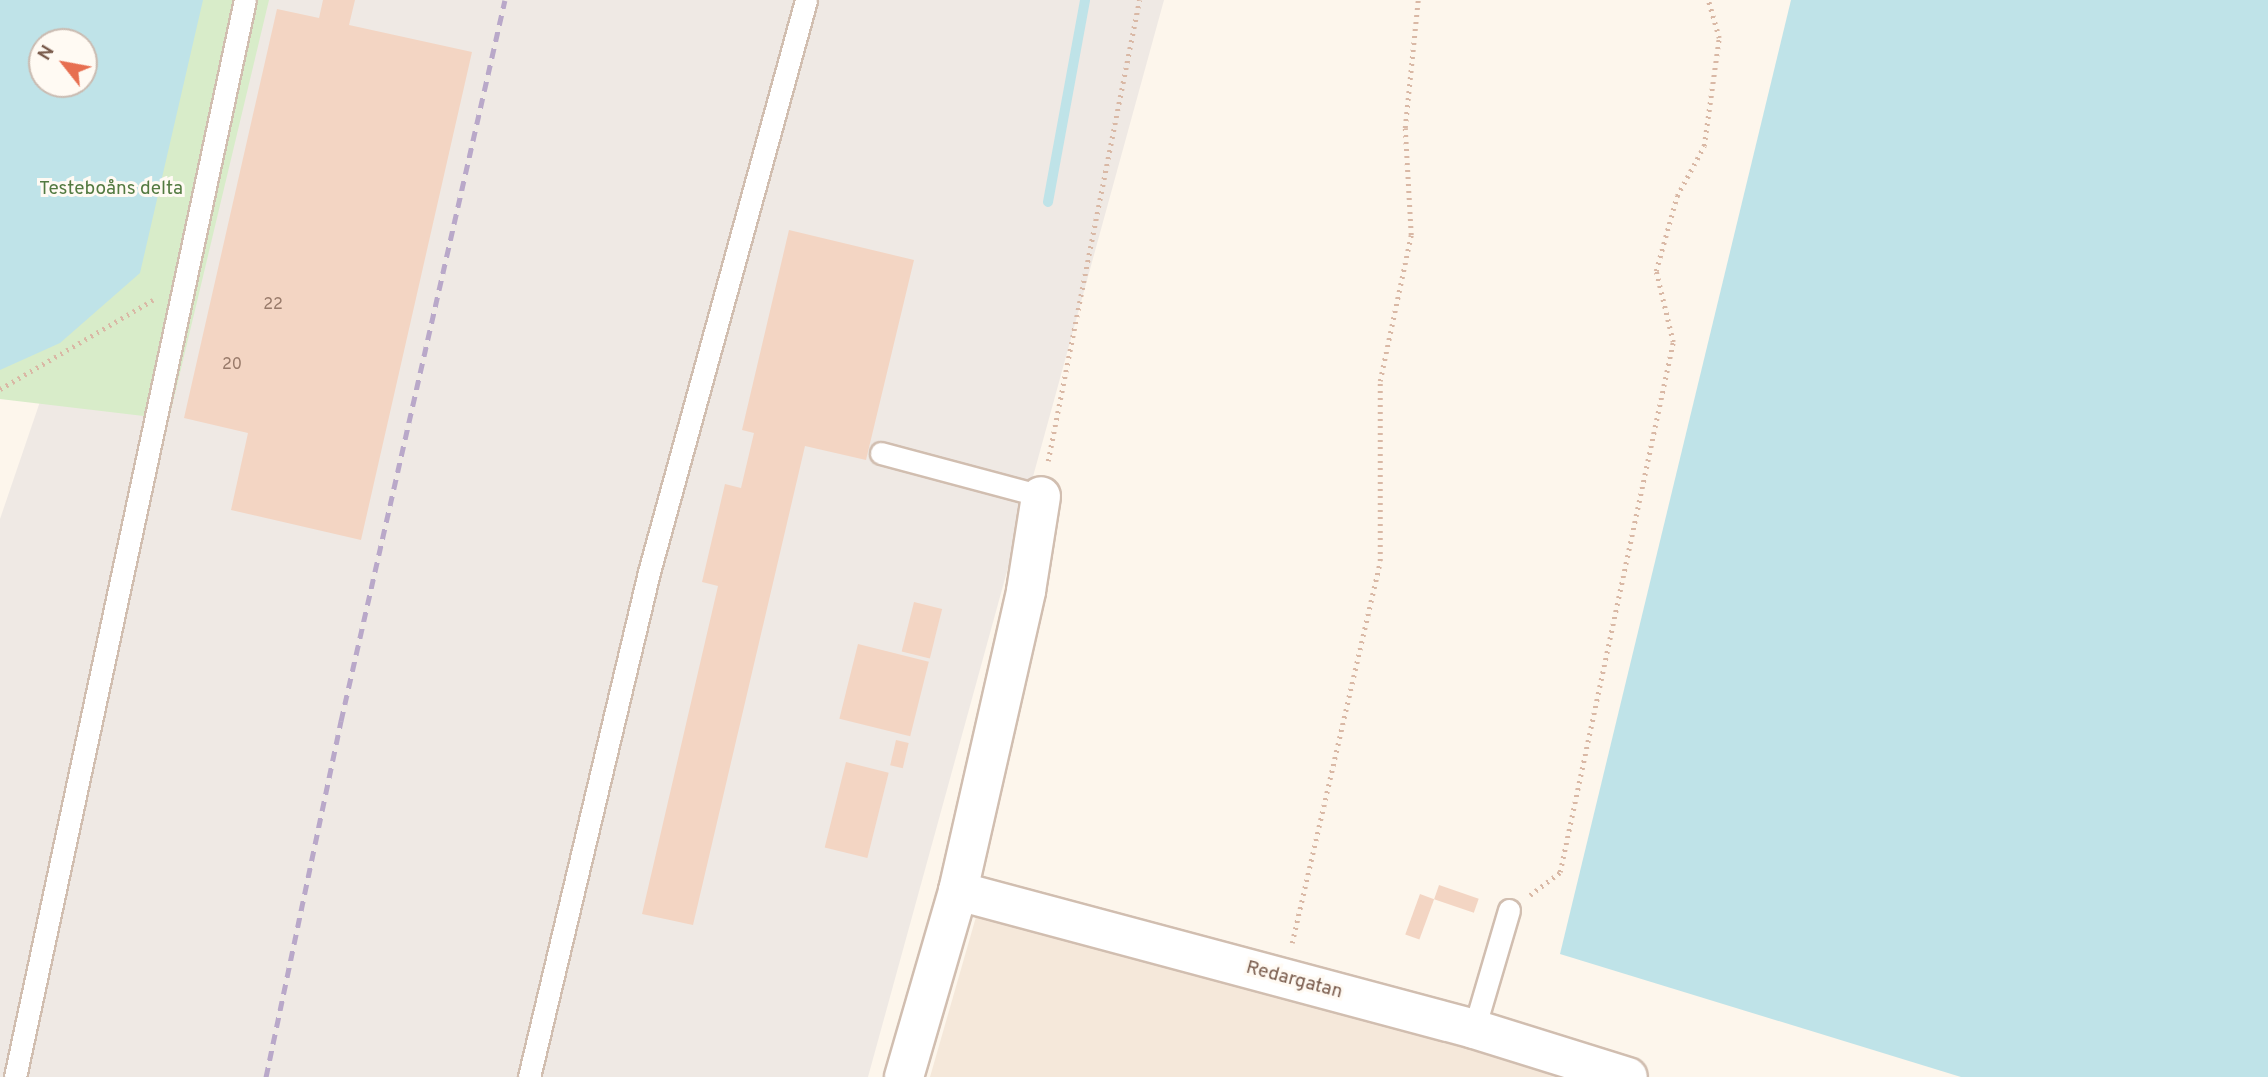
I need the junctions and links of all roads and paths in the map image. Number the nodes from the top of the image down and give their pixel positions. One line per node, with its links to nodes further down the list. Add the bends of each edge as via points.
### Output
1 (245, 0): 6 (lane)
2 (806, 0): 16 (lane, via 649,572)
3 (1139, 0): 9 (path)
4 (1418, 0): 12 (path, via 1405,128 1411,235 1381,381 1380,561)
5 (1708, 0): 11 (path, via 1718,38 1704,146 1677,196 1656,271 1673,342 1560,872)
6 (186, 281): 7 (path); 15 (lane)
7 (0, 389)
8 (881, 453): 9 (lane)
9 (1041, 496): 10 (street, via 1026,591)
10 (958, 891): 12 (street, Redargatan); 17 (street)
11 (1509, 910): 13 (lane)
12 (1285, 978): 13 (street, Redargatan)
13 (1474, 1029): 14 (street, Redargatan)
14 (1567, 1068): 18 (street, Redargatan)
15 (15, 1077)
16 (529, 1077)
17 (904, 1077)
18 (1628, 1077)

